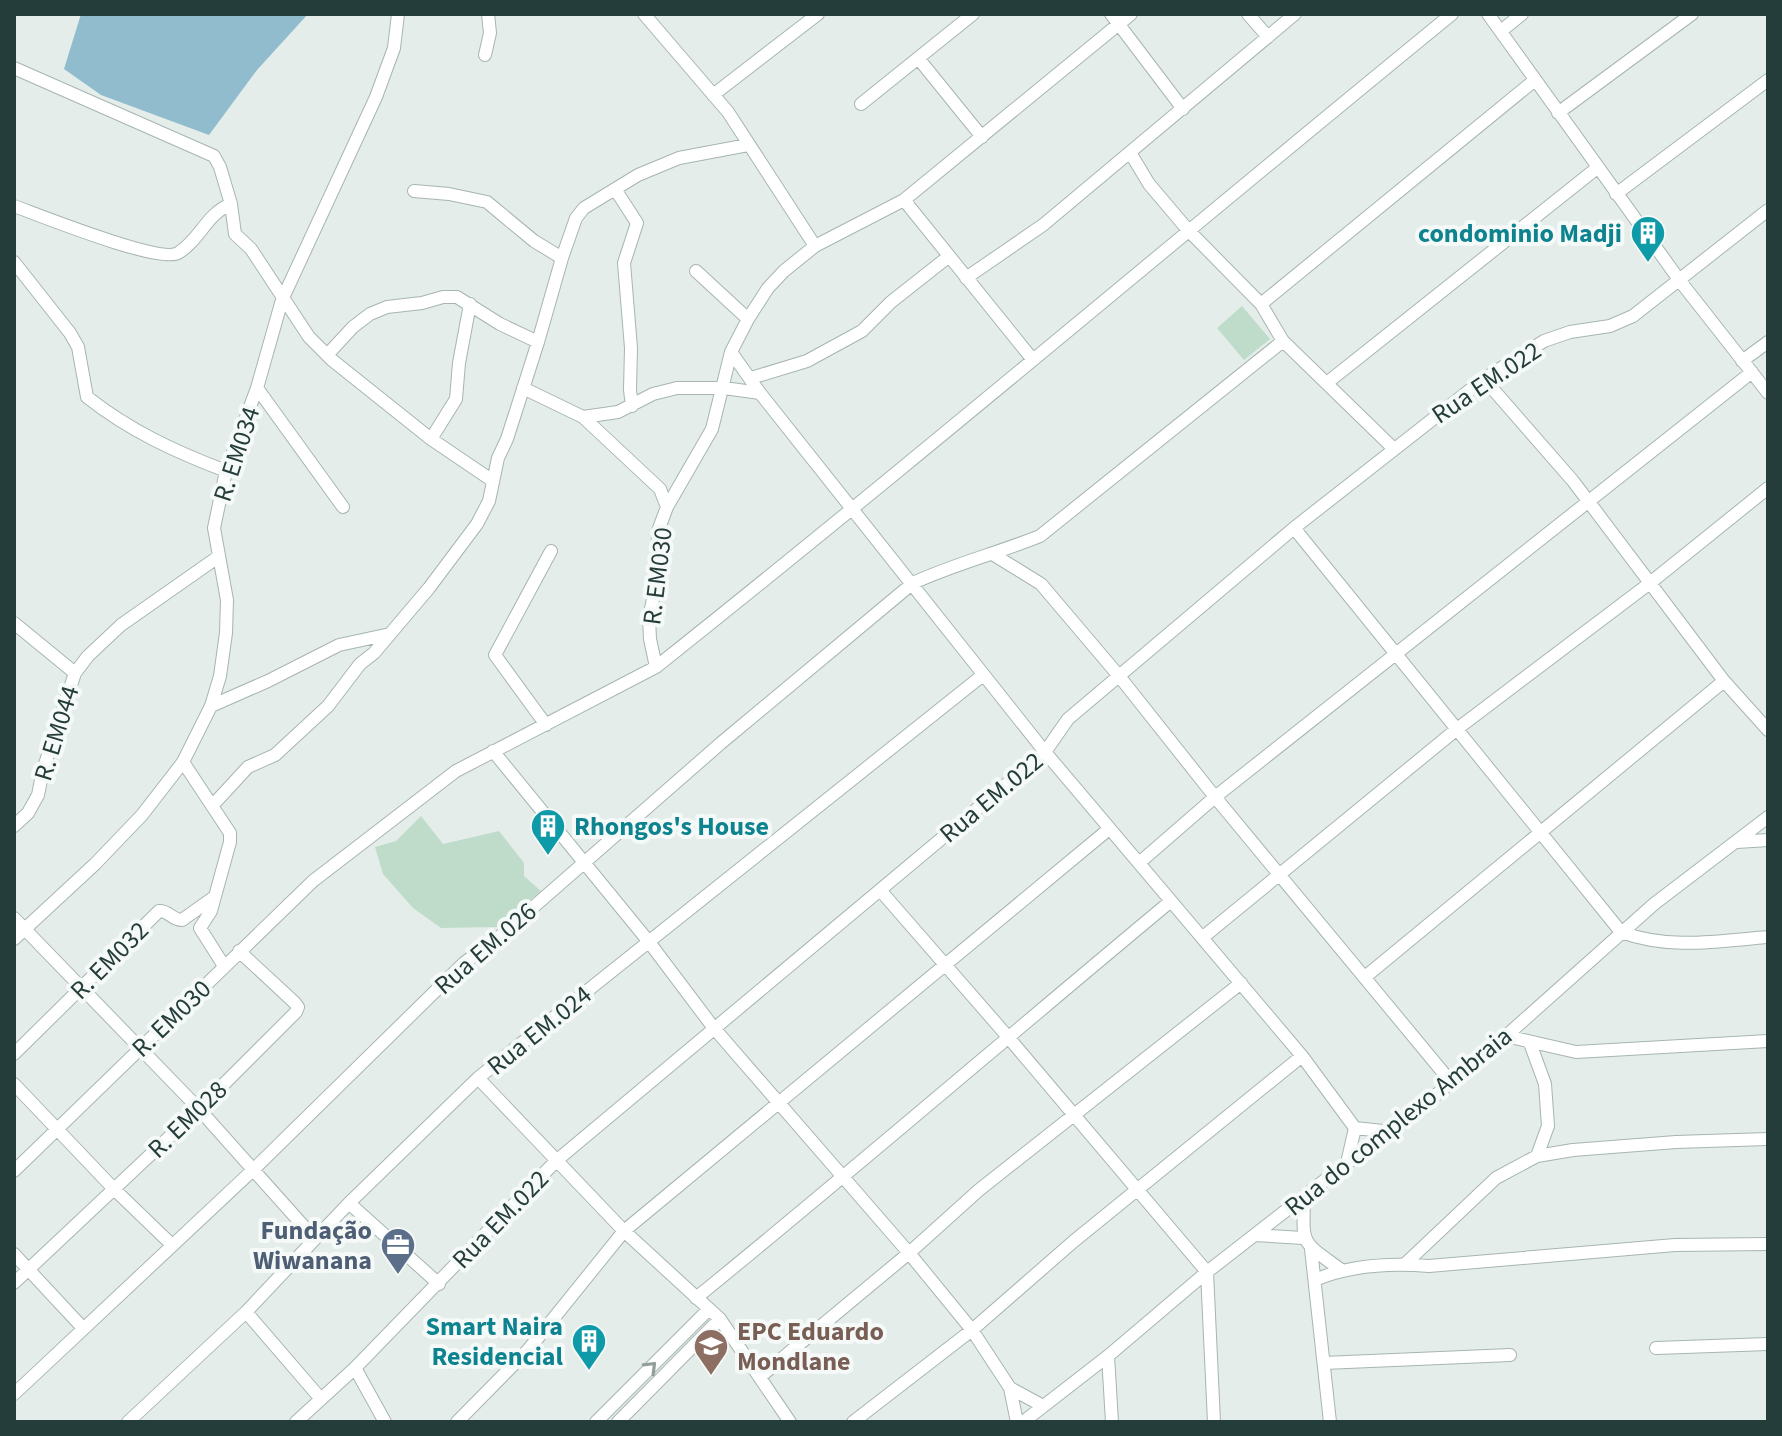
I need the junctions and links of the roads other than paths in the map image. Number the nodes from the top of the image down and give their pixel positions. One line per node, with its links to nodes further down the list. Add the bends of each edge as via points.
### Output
1 (398, 14): 44 (street, R. EM034, via 394,48 376,97)
2 (488, 14): 16 (street)
3 (644, 14): 21 (street)
4 (818, 14): 21 (street)
5 (973, 14): 17 (street)
6 (1131, 14): 13 (street, R. EM030)
7 (1248, 14): 15 (street)
8 (1295, 14): 15 (street)
9 (1452, 14): 36 (street)
10 (1488, 14): 14 (street)
11 (1522, 14): 14 (street)
12 (1692, 14): 24 (street)
13 (1114, 19): 23 (street); 25 (street, R. EM030)
14 (1501, 31): 19 (street)
15 (1268, 37): 23 (street)
16 (485, 55)
17 (918, 58): 22 (street); 25 (street)
18 (14, 68): 33 (street, via 214,156)
19 (1535, 80): 24 (street); 46 (street)
20 (1768, 80): 31 (street)
21 (713, 95): 26 (street)
22 (861, 104)
23 (1183, 109): 27 (street)
24 (1558, 113): 28 (street)
25 (982, 137): 32 (street, R. EM030)
26 (748, 145): 29 (street, via 679,158); 37 (street)
27 (1131, 154): 36 (street); 42 (street)
28 (1597, 168): 31 (street); 58 (street)
29 (615, 189): 39 (street, via 576,218); 64 (street, via 637,223 624,263)
30 (414, 191): 39 (street, via 487,202)
31 (1616, 194): 43 (street)
32 (904, 200): 37 (street, R. EM030); 38 (street)
33 (231, 204): 34 (street, via 169,257); 44 (street, via 235,234 251,249)
34 (14, 206)
35 (1768, 210): 43 (street, Rua EM.022)
36 (1188, 230): 46 (street); 53 (street)
37 (815, 246): 47 (street, R. EM030, via 784,271)
38 (948, 257): 42 (street); 56 (street, via 862,331 807,361)
39 (562, 258): 49 (street)
40 (14, 262): 68 (street, via 78,347 87,397 166,448)
41 (696, 271): 47 (street)
42 (966, 278): 53 (street)
43 (1680, 281): 54 (street); 57 (street, Rua EM.022, via 1623,322 1544,341)
44 (282, 300): 52 (street); 59 (street, R. EM034)
45 (470, 304): 49 (street); 52 (street, via 443,297 387,307 353,327); 66 (street, via 456,399)
46 (1261, 304): 48 (street)
47 (748, 319): 51 (street, R. EM030)
48 (1283, 341): 58 (street); 77 (street, Rua EM.026, via 1040,536)
49 (538, 342): 60 (street)
50 (1768, 342): 54 (street)
51 (731, 352): 56 (street); 61 (street, R. EM030)
52 (327, 355): 66 (street)
53 (1033, 360): 74 (street)
54 (1742, 361): 55 (street)
55 (1752, 372): 63 (street); 71 (street)
56 (751, 378): 62 (street)
57 (1484, 379): 67 (street, Rua EM.022); 71 (street)
58 (1328, 382): 67 (street)
59 (257, 388): 68 (street, R. EM034); 72 (street)
60 (523, 388): 65 (street); 69 (street)
61 (724, 388): 62 (street); 64 (street, via 677,388); 73 (street, R. EM030, via 712,429)
62 (760, 393): 74 (street)
63 (1768, 393)
64 (632, 406): 65 (street)
65 (583, 417): 73 (street, via 660,489)
66 (431, 439): 69 (street)
67 (1393, 448): 75 (street, Rua EM.022)
68 (226, 471): 78 (street, R. EM034, via 214,528)
69 (493, 481): 82 (street, via 477,524)
70 (1768, 488): 80 (street)
71 (1588, 501): 80 (street); 85 (street)
72 (343, 507)
73 (667, 507): 86 (street, R. EM030, via 658,531 657,580 649,618)
74 (852, 511): 79 (street); 86 (street)
75 (1294, 528): 85 (street); 89 (street, Rua EM.022)
76 (551, 551): 92 (street, via 495,655)
77 (994, 555): 79 (street, Rua EM.026); 89 (street, via 1041,584)
78 (218, 557): 87 (street, R. EM044, via 121,625); 91 (street, R. EM034, via 227,600 226,633)
79 (913, 583): 88 (street); 106 (street, Rua EM.026)
80 (1650, 583): 90 (street); 93 (street)
81 (14, 623): 87 (street)
82 (390, 634): 83 (street); 84 (street)
83 (366, 639): 84 (street); 91 (street, via 339,645)
84 (374, 653): 99 (street, via 307,727 275,755 248,767)
85 (1396, 655): 93 (street); 98 (street)
86 (656, 667): 92 (street, R. EM030)
87 (75, 673): 101 (street, R. EM044, via 38,795)
88 (983, 675): 96 (street); 118 (street, Rua EM.024)
89 (1119, 676): 96 (street, Rua EM.022, via 1068,719); 98 (street)
90 (1724, 681): 94 (street); 103 (street)
91 (211, 706): 97 (street, R. EM034)
92 (546, 725): 95 (street, R. EM030)
93 (1457, 729): 103 (street); 108 (street)
94 (1768, 730)
95 (493, 751): 106 (street); 119 (street, R. EM030, via 456,771 313,881)
96 (1045, 752): 102 (street); 109 (street, Rua EM.022)
97 (183, 762): 99 (street); 113 (street, R. EM034, via 120,838)
98 (1215, 797): 107 (street); 108 (street)
99 (212, 806): 110 (street, via 230,833)
100 (1768, 817): 105 (street, Rua do complexo Ambraia)
101 (14, 826)
102 (1109, 829): 107 (street); 121 (street)
103 (1541, 831): 114 (street); 122 (street)
104 (1768, 840): 105 (street)
105 (1737, 842): 114 (street, Rua do complexo Ambraia)
106 (583, 862): 118 (street); 146 (street, Rua EM.026, via 464,963)
107 (1139, 863): 111 (street)
108 (1280, 875): 116 (street); 122 (street)
109 (880, 890): 121 (street); 125 (street, Rua EM.022)
110 (213, 898): 120 (street, via 200,928); 124 (street, R. EM032, via 182,920 159,911)
111 (1171, 901): 116 (street); 127 (street)
112 (14, 918): 113 (street)
113 (24, 929): 117 (street, R. EM034); 124 (street)
114 (1621, 932): 115 (street, via 1672,944); 126 (street, Rua do complexo Ambraia)
115 (1768, 937)
116 (1202, 938): 123 (street)
117 (14, 939)
118 (649, 942): 125 (street); 133 (street, Rua EM.024)
119 (239, 951): 120 (street, R. EM030); 137 (street, R. EM028, via 298,1007)
120 (224, 966): 130 (street, R. EM030)
121 (944, 966): 127 (street); 136 (street)
122 (1365, 977): 134 (street)
123 (1241, 983): 132 (street); 138 (street)
124 (81, 989): 130 (street); 131 (street, R. EM032)
125 (713, 1027): 136 (street); 144 (street, Rua EM.022)
126 (1506, 1036): 129 (street); 134 (street, Rua do complexo Ambraia)
127 (1008, 1037): 138 (street); 148 (street)
128 (1768, 1041): 129 (street, via 1576,1052)
129 (1530, 1043): 143 (street, via 1545,1084 1548,1126)
130 (140, 1049): 137 (street); 140 (street, R. EM030)
131 (14, 1054)
132 (1302, 1056): 139 (street); 150 (street)
133 (478, 1078): 144 (street); 152 (street, Rua EM.024)
134 (1451, 1082): 141 (street, Rua do complexo Ambraia)
135 (14, 1084): 140 (street)
136 (779, 1103): 148 (street); 153 (street)
137 (199, 1109): 146 (street); 149 (street, R. EM028)
138 (1072, 1115): 150 (street); 159 (street)
139 (1355, 1128): 141 (street); 145 (street)
140 (57, 1130): 147 (street, R. EM030); 149 (street)
141 (1392, 1132): 145 (street, Rua do complexo Ambraia)
142 (1768, 1139): 143 (street)
143 (1537, 1156): 161 (street, via 1496,1178)
144 (556, 1161): 153 (street); 167 (street, Rua EM.022)
145 (1347, 1163): 151 (street, Rua do complexo Ambraia)
146 (254, 1169): 155 (street); 158 (street, Rua EM.026)
147 (14, 1171)
148 (844, 1178): 159 (street); 168 (street)
149 (114, 1189): 158 (street); 162 (street, R. EM028)
150 (1137, 1190): 164 (street); 173 (street)
151 (1304, 1197): 154 (street, Rua do complexo Ambraia); 156 (street)
152 (349, 1203): 155 (street, Rua EM.024); 167 (street)
153 (624, 1231): 168 (street); 188 (street, via 528,1350)
154 (1255, 1235): 156 (street); 164 (street, Rua do complexo Ambraia)
155 (315, 1239): 170 (street, Rua EM.024)
156 (1307, 1243): 163 (street); 165 (street)
157 (1768, 1244): 161 (street, via 1675,1245)
158 (172, 1245): 172 (street, Rua EM.026)
159 (909, 1253): 173 (street); 180 (street)
160 (14, 1254): 162 (street)
161 (1405, 1264): 163 (street)
162 (29, 1268): 166 (street, R. EM028); 172 (street)
163 (1340, 1269): 165 (street)
164 (1207, 1272): 177 (street, Rua do complexo Ambraia); 196 (street)
165 (1315, 1280): 178 (street)
166 (14, 1283)
167 (439, 1284): 179 (street, Rua EM.022)
168 (696, 1298): 169 (street)
169 (708, 1310): 171 (street); 189 (street, one-way to 169)
170 (246, 1312): 183 (street); 185 (street, Rua EM.024)
171 (720, 1319): 180 (street); 190 (street)
172 (82, 1327): 182 (street, Rua EM.026)
173 (972, 1330): 181 (street); 192 (street)
174 (1768, 1344): 175 (street)
175 (1656, 1348)
176 (1510, 1355): 178 (street)
177 (1108, 1356): 184 (street, Rua do complexo Ambraia); 195 (street)
178 (1324, 1363): 197 (street)
179 (355, 1368): 183 (street, Rua EM.022); 187 (street)
180 (761, 1376): 191 (street)
181 (1010, 1388): 184 (street); 193 (street)
182 (14, 1394)
183 (321, 1399): 186 (street, Rua EM.022)
184 (1043, 1406): 194 (street, Rua do complexo Ambraia)
185 (128, 1422)
186 (296, 1422)
187 (385, 1422)
188 (457, 1422)
189 (596, 1422)
190 (618, 1422)
191 (790, 1422)
192 (853, 1422)
193 (1017, 1422)
194 (1023, 1422)
195 (1112, 1422)
196 (1214, 1422)
197 (1330, 1422)

